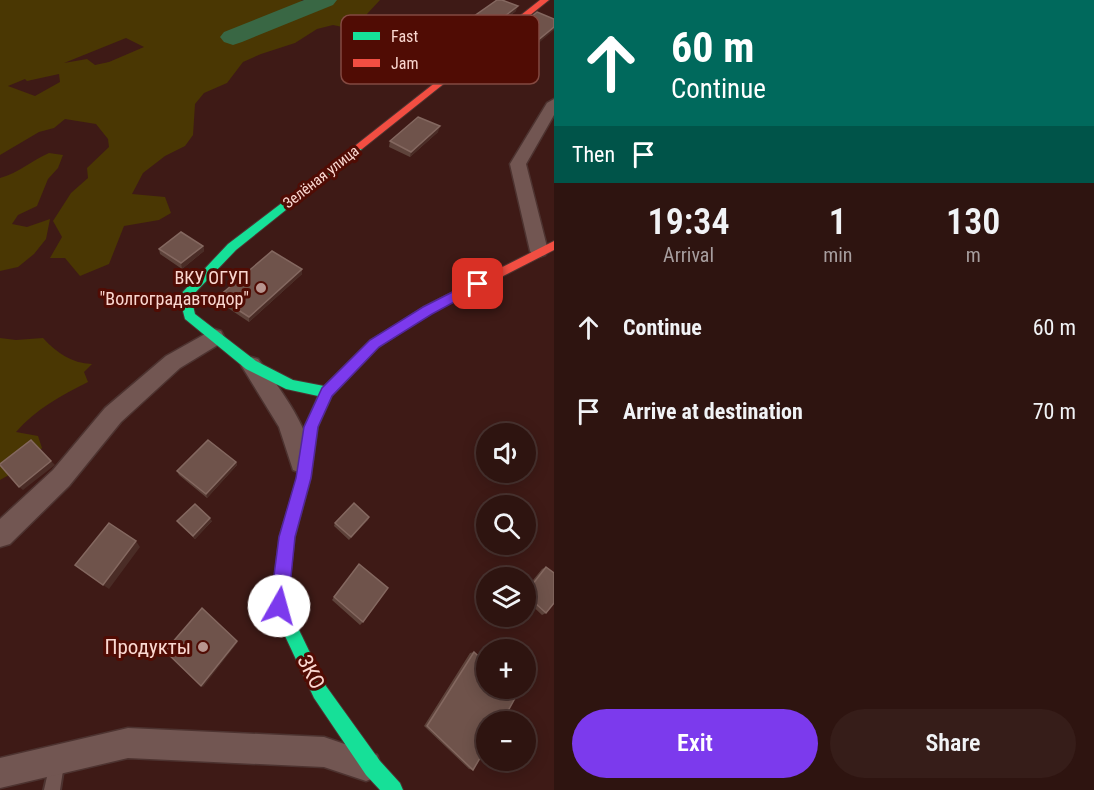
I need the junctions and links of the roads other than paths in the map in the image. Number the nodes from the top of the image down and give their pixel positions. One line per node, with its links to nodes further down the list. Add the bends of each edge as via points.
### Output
1 (547, 1): 2 (street, Зелёная улица)
2 (529, 15)
3 (441, 84): 6 (street, Зелёная улица, via 232,247 184,296 189,316)
4 (554, 103): 5 (street, via 518,164)
5 (546, 248): 8 (street, ЗКО, via 427,310 374,344)
6 (214, 337): 7 (street, Зелёная улица); 10 (street, via 173,362 113,415 61,478)
7 (251, 365): 8 (street, Зелёная улица, via 291,385); 9 (street, Зелёная улица, via 279,405 300,452)
8 (327, 392): 9 (street, ЗКО, via 311,427)
9 (304, 478): 12 (street, ЗКО, via 287,537 279,606 320,692)
10 (1, 535)
11 (56, 759): 12 (street, via 128,743 324,753); 13 (street); 14 (lane)
12 (373, 768): 15 (street, ЗКО)
13 (0, 773)
14 (52, 790)
15 (393, 790)

